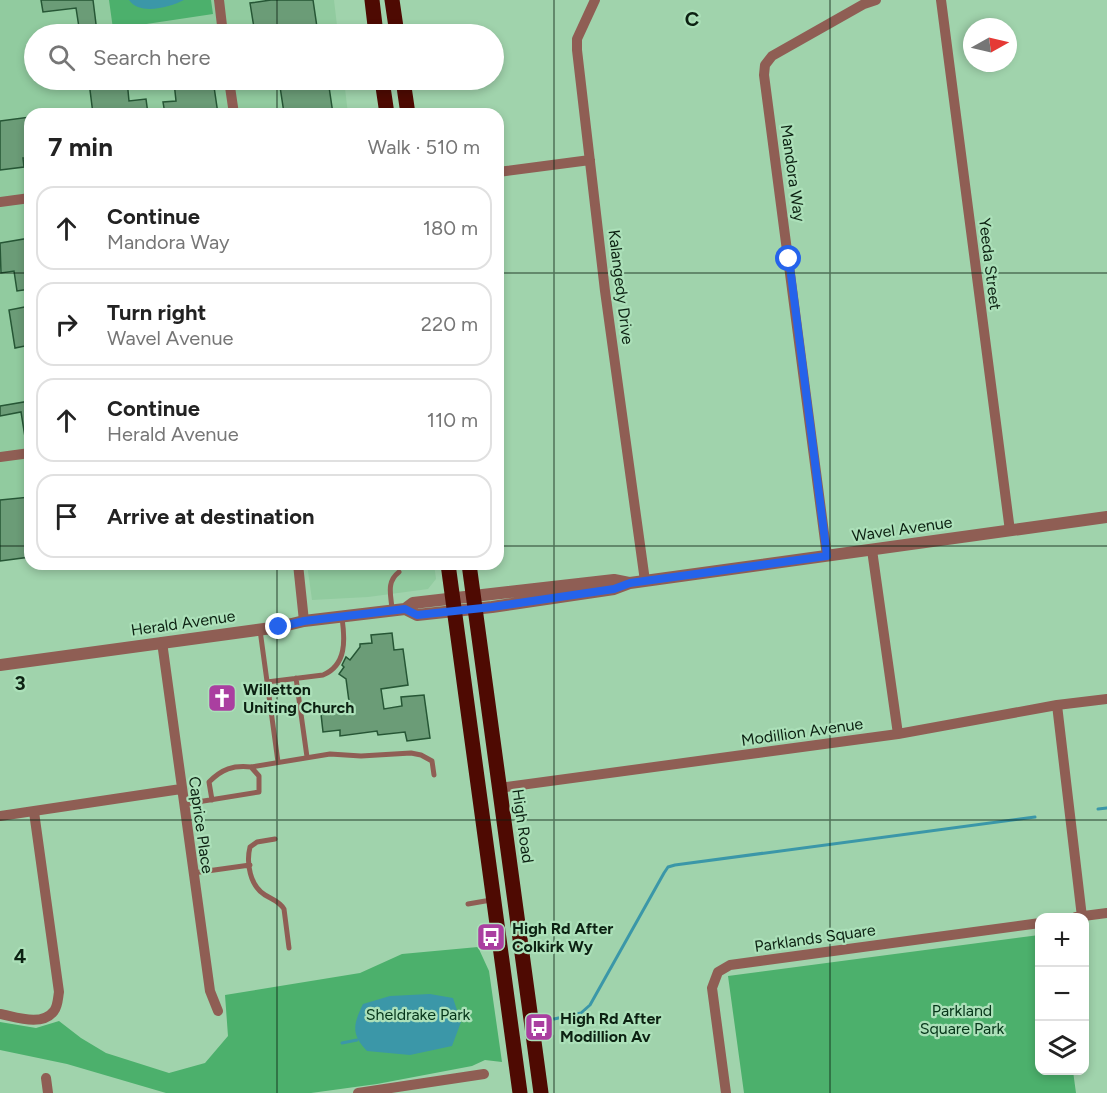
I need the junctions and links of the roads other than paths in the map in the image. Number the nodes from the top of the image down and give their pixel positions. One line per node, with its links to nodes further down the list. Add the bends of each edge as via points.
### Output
1 (219, 0): 7 (street)
2 (372, 0): 8 (main road)
3 (392, 0): 9 (main road)
4 (595, 0): 16 (street, Kalangedy Drive, via 577,39)
5 (876, 0): 25 (street, Mandora Way, via 778,52 765,65 764,75)
6 (941, 0): 23 (street, Yeeda Street)
7 (222, 24)
8 (375, 24)
9 (396, 24)
10 (231, 90): 13 (street)
11 (383, 90): 14 (main road)
12 (404, 90): 15 (main road)
13 (233, 108)
14 (386, 108)
15 (407, 108)
16 (590, 160): 17 (street); 30 (street, Kalangedy Drive)
17 (504, 171)
18 (24, 199): 19 (street)
19 (0, 202)
20 (24, 454): 21 (street)
21 (0, 457)
22 (1107, 517): 23 (street, Wavel Avenue)
23 (1010, 531): 24 (street, Wavel Avenue)
24 (872, 550): 25 (street, Wavel Avenue); 43 (street)
25 (827, 556): 30 (street, Wavel Avenue)
26 (299, 570): 35 (street)
27 (449, 570): 32 (main road)
28 (470, 570): 31 (main road, High Road)
29 (399, 572): 33 (lane, via 389,583)
30 (645, 581): 31 (street, Wavel Avenue, via 614,580)
31 (474, 602): 32 (street, Herald Avenue); 48 (main road, High Road)
32 (453, 604): 33 (street, Herald Avenue, via 417,615); 57 (main road)
33 (399, 610): 34 (street, Herald Avenue)
34 (342, 616): 35 (street, Herald Avenue); 39 (lane, via 342,656 330,672)
35 (304, 621): 36 (street, Herald Avenue)
36 (260, 630): 37 (street, Herald Avenue); 40 (lane)
37 (162, 642): 38 (street, Herald Avenue); 49 (street, Caprice Place)
38 (0, 665)
39 (296, 678): 40 (lane); 44 (lane)
40 (267, 682): 45 (lane)
41 (1107, 699): 42 (street, Modillion Avenue)
42 (1057, 705): 43 (street, Modillion Avenue); 59 (street)
43 (898, 734): 48 (street, Modillion Avenue)
44 (307, 757): 45 (lane); 47 (lane, via 411,753 432,761)
45 (278, 762): 46 (lane)
46 (251, 767): 50 (lane, via 228,768 218,774 209,782); 50 (lane, via 259,776 259,792)
47 (434, 775)
48 (500, 788): 71 (main road, High Road)
49 (181, 789): 51 (street, Caprice Place); 52 (street)
50 (212, 800): 51 (lane)
51 (183, 804): 56 (street, Caprice Place)
52 (33, 812): 53 (street); 65 (street, via 59,992 55,1010 44,1018 31,1020)
53 (0, 816)
54 (275, 839): 55 (lane, via 250,847)
55 (250, 865): 56 (lane); 63 (lane, via 256,887 284,909)
56 (193, 873): 64 (street, Caprice Place, via 210,991)
57 (493, 900): 58 (lane); 70 (main road)
58 (468, 904)
59 (1079, 913)
60 (1107, 913): 61 (street)
61 (1089, 916)
62 (1035, 923): 72 (street, Parklands Square, via 730,965 717,972 712,988)
63 (289, 948)
64 (218, 1011)
65 (0, 1014)
66 (484, 1074): 69 (street)
67 (46, 1078): 68 (street)
68 (48, 1093)
69 (358, 1093)
70 (520, 1093)
71 (541, 1093)
72 (726, 1093)

